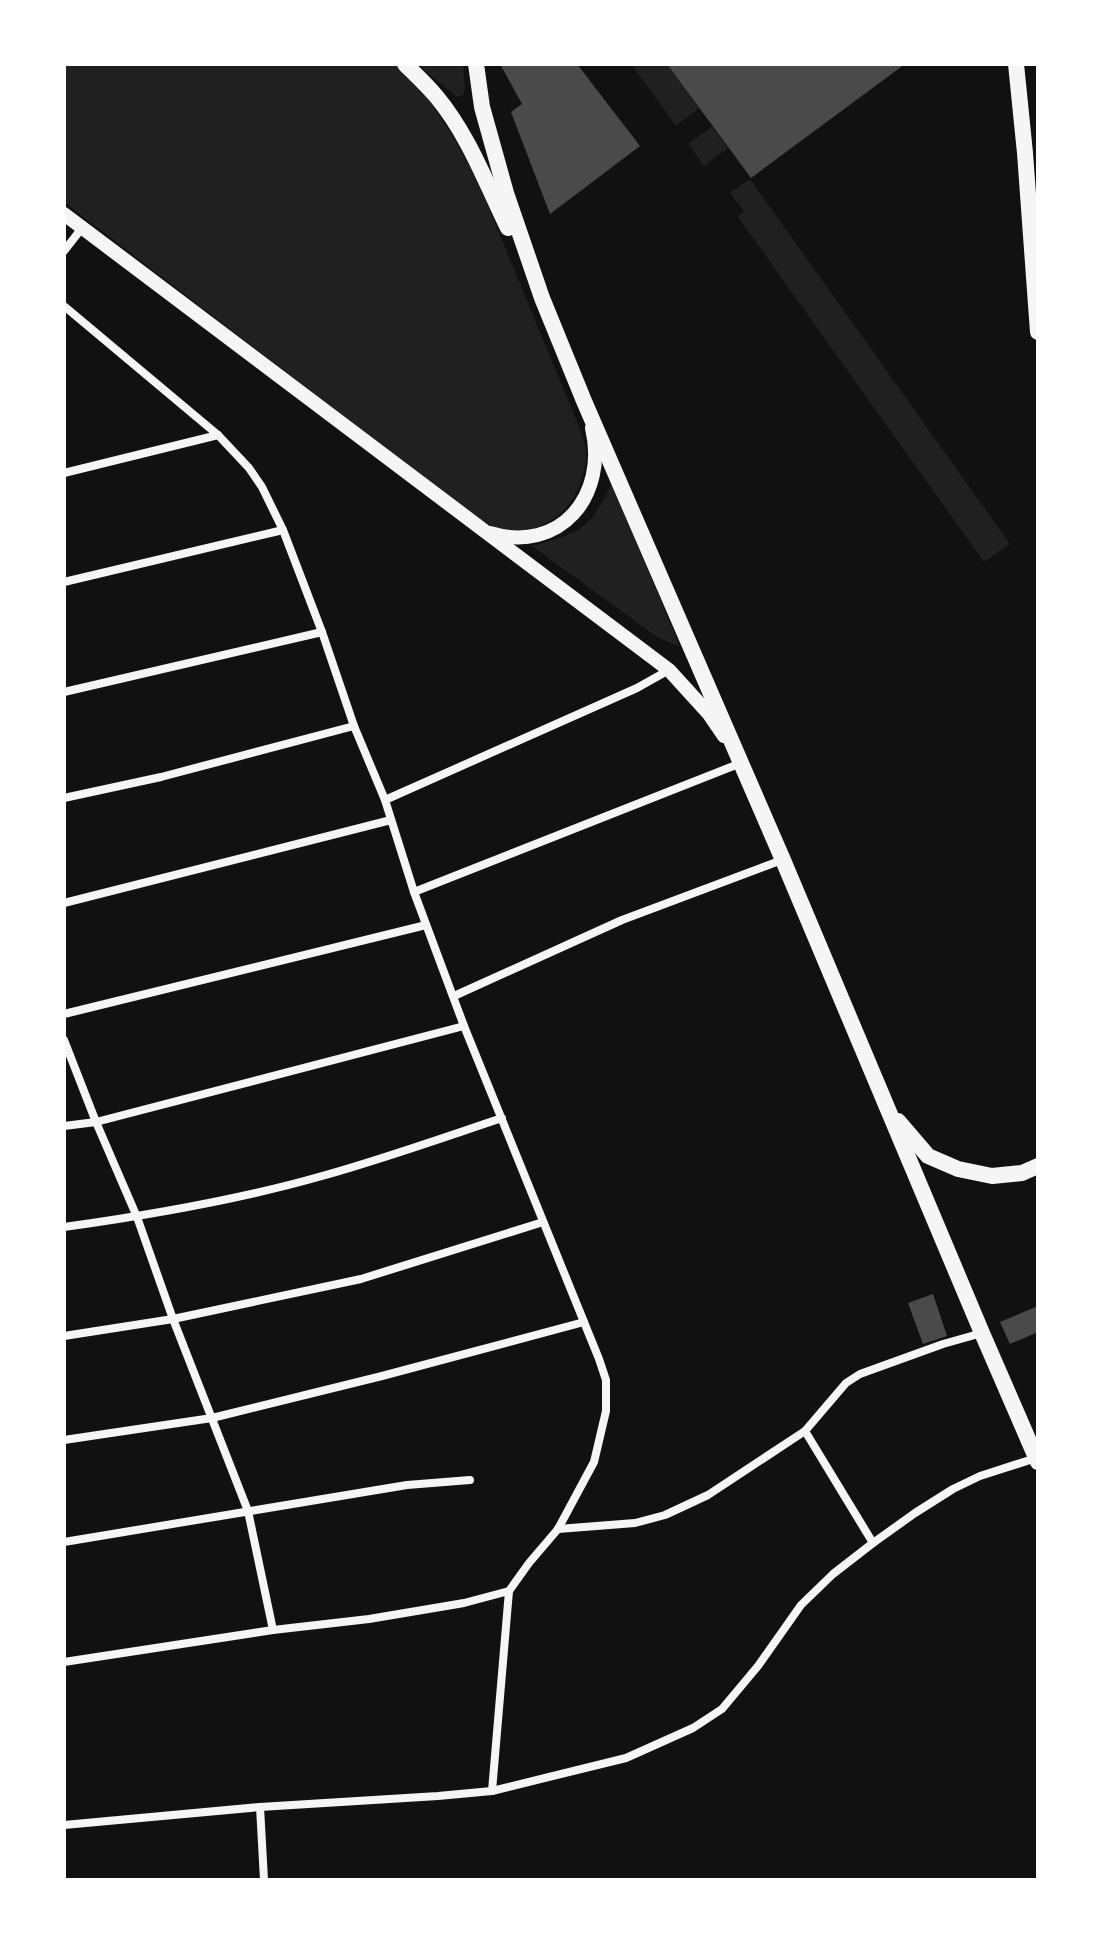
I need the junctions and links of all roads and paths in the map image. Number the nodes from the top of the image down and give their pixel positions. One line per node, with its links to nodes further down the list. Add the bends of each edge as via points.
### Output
1 (405, 64): 7 (main road, via 436,96 465,140)
2 (476, 64): 7 (main road, via 502,182)
3 (1016, 64): 9 (main road)
4 (64, 214): 5 (street)
5 (82, 228): 6 (street); 14 (street)
6 (64, 251)
7 (542, 298): 10 (main road)
8 (64, 306): 11 (street)
9 (1038, 332)
10 (584, 401): 14 (street, via 596,453 589,490 576,512 541,535 509,538); 20 (main road)
11 (218, 435): 12 (street); 13 (street, via 249,468)
12 (64, 473)
13 (283, 530): 15 (street); 16 (street)
14 (481, 530): 17 (street)
15 (64, 582)
16 (322, 632): 18 (street); 19 (street)
17 (669, 670): 20 (street, via 709,714); 22 (street)
18 (64, 692)
19 (354, 726): 21 (street); 22 (street)
20 (741, 763): 24 (main road); 25 (street)
21 (64, 798)
22 (385, 800): 23 (street)
23 (391, 820): 25 (street); 26 (street)
24 (783, 860): 28 (street, via 622,920); 32 (main road)
25 (414, 892): 27 (street)
26 (64, 903)
27 (426, 925): 28 (street); 29 (street)
28 (454, 996): 30 (street)
29 (64, 1014)
30 (464, 1026): 33 (street); 34 (street)
31 (64, 1040): 34 (street)
32 (887, 1108): 36 (main road, via 928,1156 958,1169 992,1176); 42 (main road)
33 (502, 1118): 37 (street, via 322,1176); 38 (street)
34 (96, 1122): 35 (street); 37 (street)
35 (64, 1126)
36 (1038, 1166)
37 (137, 1217): 39 (street); 40 (street)
38 (543, 1222): 40 (street, via 361,1279); 41 (street)
39 (64, 1227)
40 (173, 1319): 43 (street); 44 (street)
41 (584, 1322): 44 (street); 50 (street, via 606,1380 606,1411 594,1462)
42 (982, 1333): 45 (street, via 860,1374); 47 (main road)
43 (64, 1336)
44 (212, 1418): 46 (street); 49 (street)
45 (805, 1431): 50 (street, via 708,1495 665,1515 635,1523); 52 (street)
46 (64, 1440)
47 (1037, 1460): 52 (street, via 953,1489)
48 (470, 1480): 49 (street)
49 (248, 1511): 51 (street); 54 (street)
50 (558, 1529): 53 (street)
51 (64, 1542)
52 (873, 1543): 56 (street, via 801,1605 722,1709 693,1728 626,1758)
53 (509, 1591): 54 (street, via 464,1603); 56 (street)
54 (273, 1630): 55 (street)
55 (64, 1662)
56 (492, 1791): 57 (street)
57 (260, 1807): 58 (street); 59 (street)
58 (64, 1825)
59 (264, 1880)

